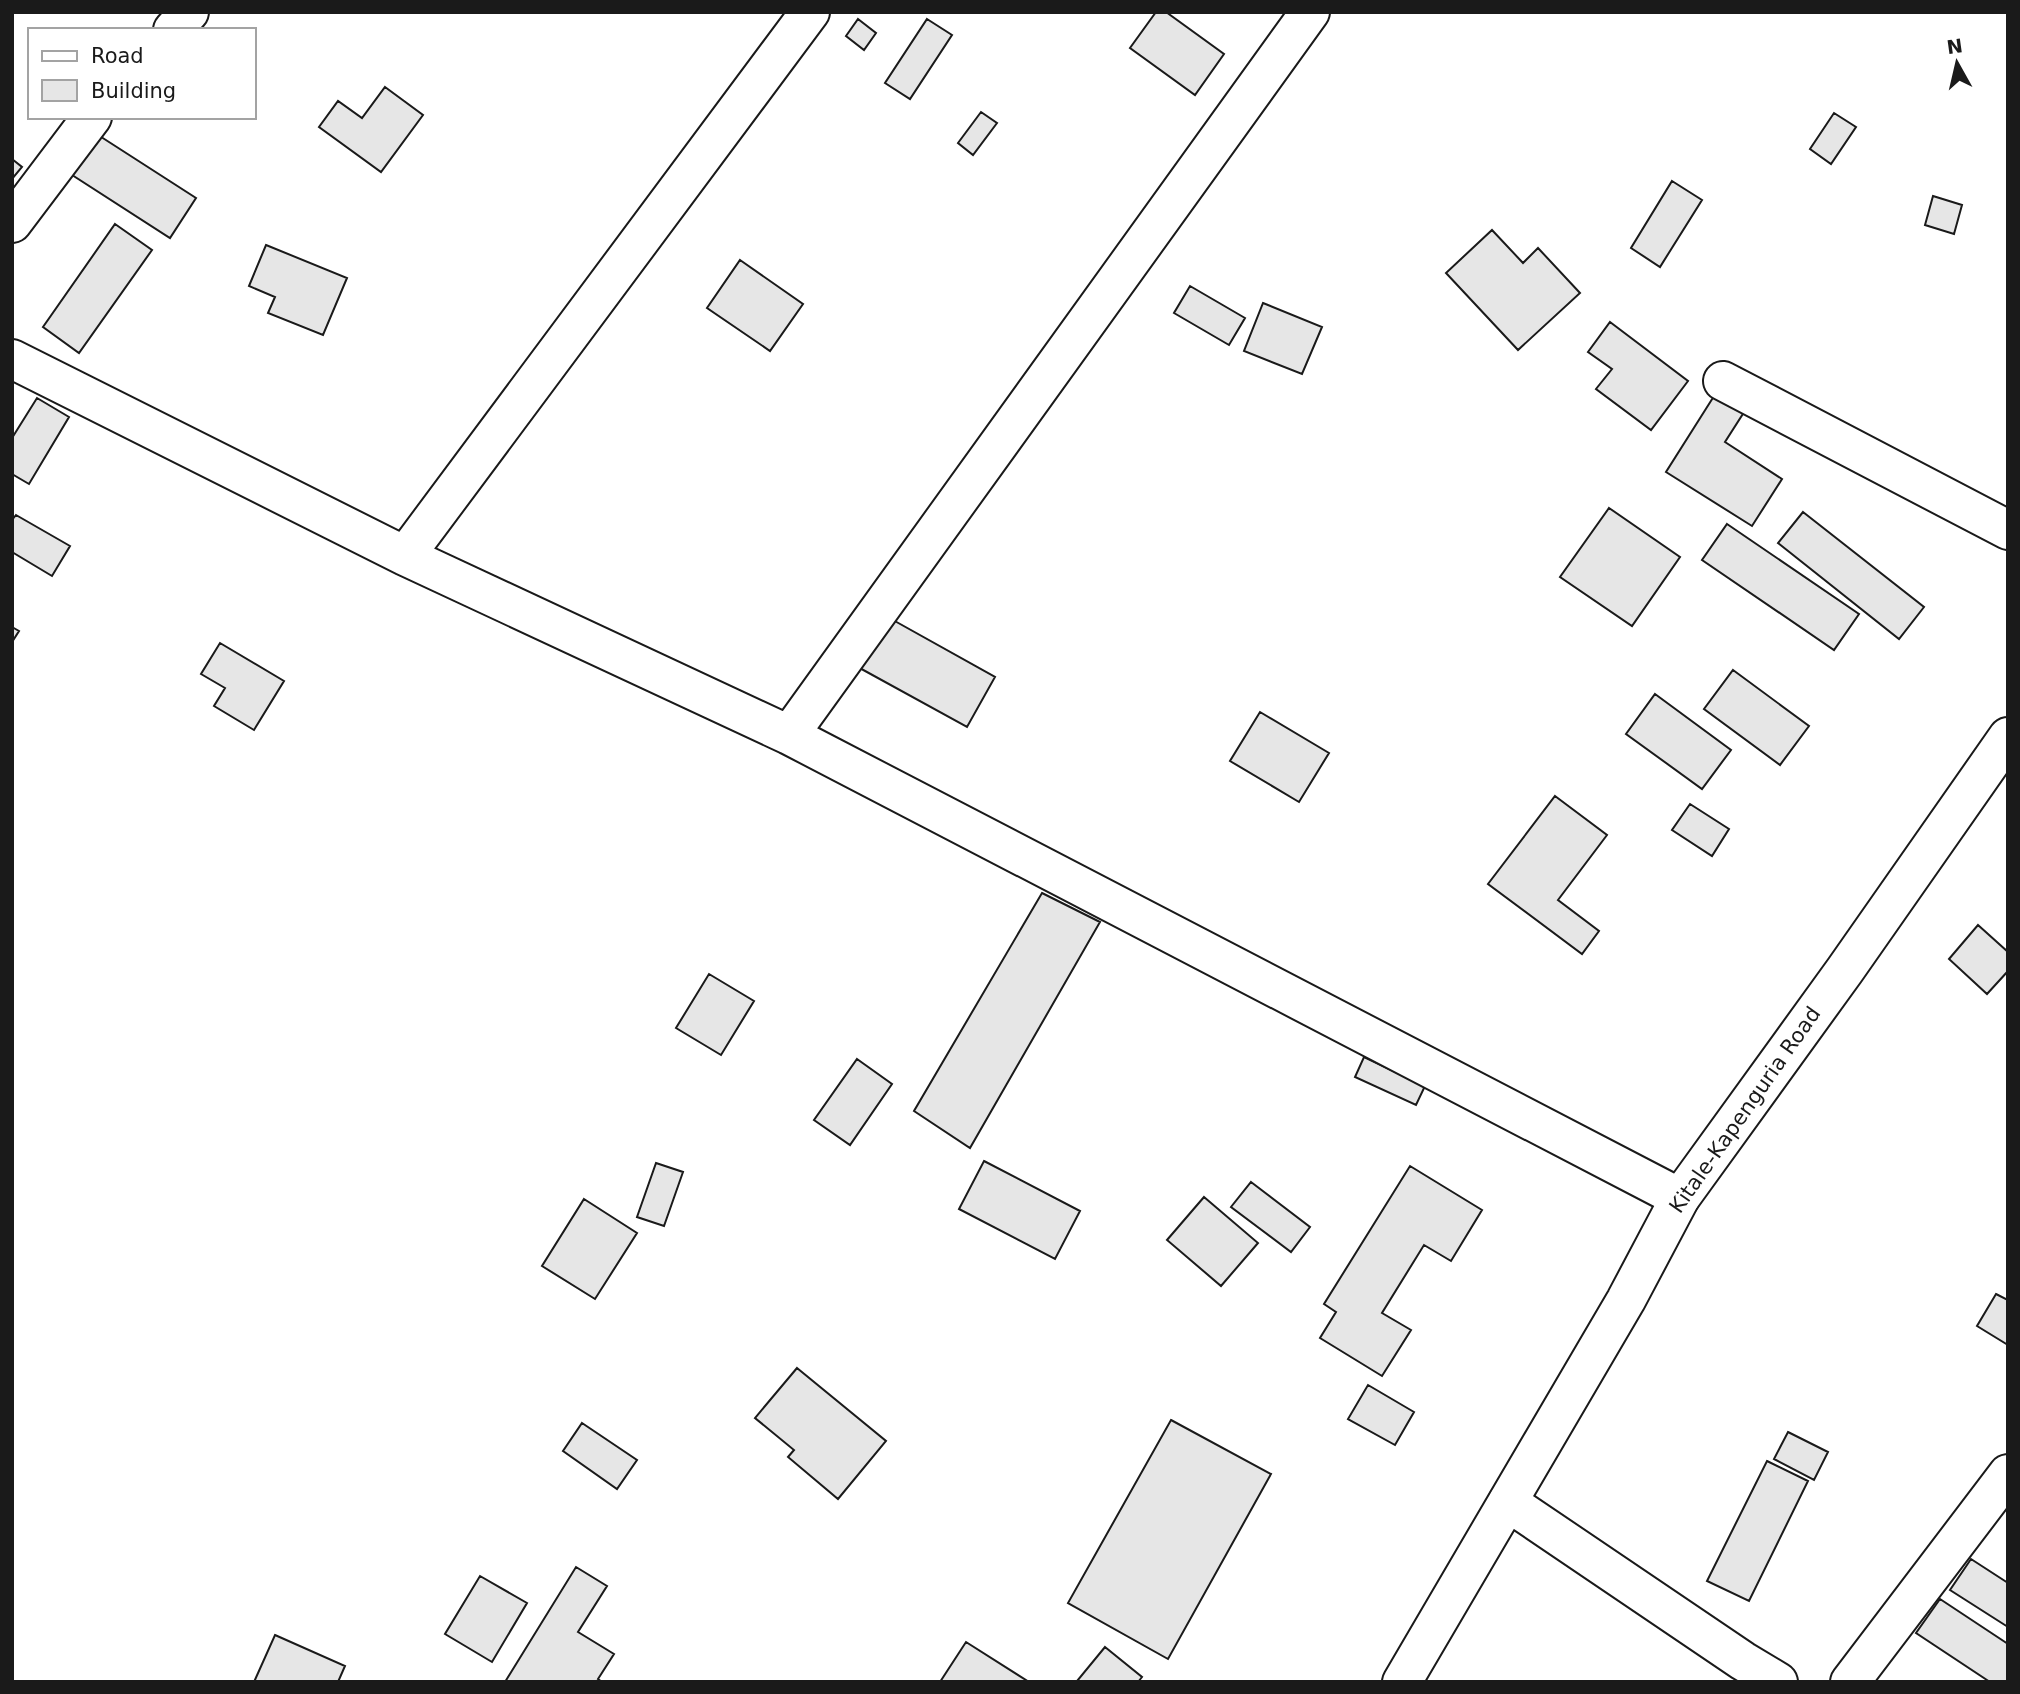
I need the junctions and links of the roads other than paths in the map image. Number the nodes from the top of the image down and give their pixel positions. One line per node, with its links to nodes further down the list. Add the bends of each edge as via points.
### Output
1 (189, 12): 4 (main road)
2 (810, 12): 10 (main road)
3 (1310, 12): 11 (main road)
4 (175, 28)
5 (90, 119): 6 (main road)
6 (12, 222)
7 (12, 359): 10 (main road)
8 (1723, 381): 9 (main road)
9 (2008, 530)
10 (405, 556): 11 (main road)
11 (789, 735): 13 (main road)
12 (2008, 737): 13 (main road, Kitale-Kapenguria Road)
13 (1680, 1198): 15 (main road, Kitale-Kapenguria Road)
14 (2008, 1474): 18 (main road)
15 (1508, 1502): 16 (main road, Kitale-Kapenguria Road); 17 (main road)
16 (1402, 1682)
17 (1778, 1682)
18 (1850, 1682)

